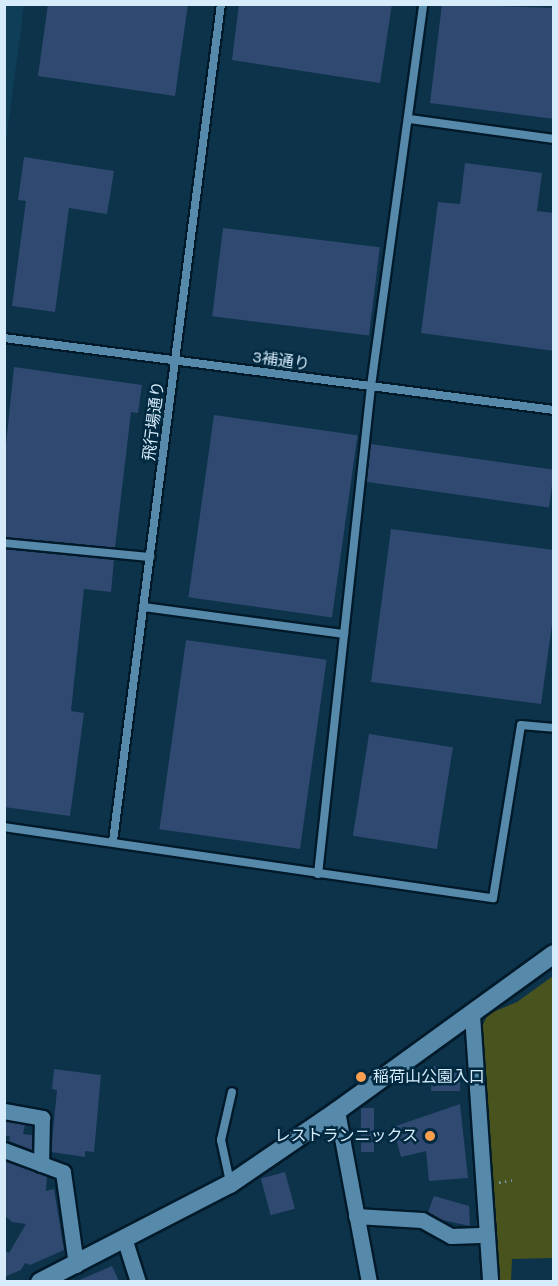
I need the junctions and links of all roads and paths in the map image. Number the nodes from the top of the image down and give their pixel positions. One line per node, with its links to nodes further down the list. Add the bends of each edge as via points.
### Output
1 (221, 4): 6 (lane, 飛行場通り)
2 (423, 4): 3 (lane)
3 (410, 119): 4 (lane); 7 (lane)
4 (554, 140)
5 (4, 338): 6 (lane, 3補通り)
6 (175, 360): 7 (lane, 3補通り); 10 (lane, 飛行場通り)
7 (371, 386): 8 (lane, 3補通り); 12 (lane)
8 (554, 410)
9 (4, 543): 10 (lane)
10 (150, 557): 11 (lane, 飛行場通り)
11 (144, 607): 12 (lane); 15 (lane, 飛行場通り)
12 (344, 634): 16 (lane)
13 (554, 728): 16 (lane, via 521,725 494,898)
14 (4, 827): 15 (lane)
15 (113, 841): 16 (lane)
16 (318, 874)
17 (554, 954): 18 (street)
18 (472, 1015): 21 (street); 28 (street)
19 (232, 1092): 26 (lane, via 221,1140)
20 (4, 1111): 23 (street, via 42,1118)
21 (337, 1112): 26 (street); 27 (street)
22 (4, 1150): 23 (street)
23 (41, 1164): 30 (street, via 63,1172)
24 (512, 1180): 25 (path)
25 (497, 1182)
26 (230, 1184): 29 (street)
27 (356, 1216): 28 (street, via 413,1218 451,1236); 33 (street)
28 (487, 1235): 34 (street)
29 (125, 1241): 30 (street); 32 (street)
30 (76, 1265): 31 (street)
31 (40, 1281)
32 (138, 1281)
33 (369, 1281)
34 (490, 1281)

